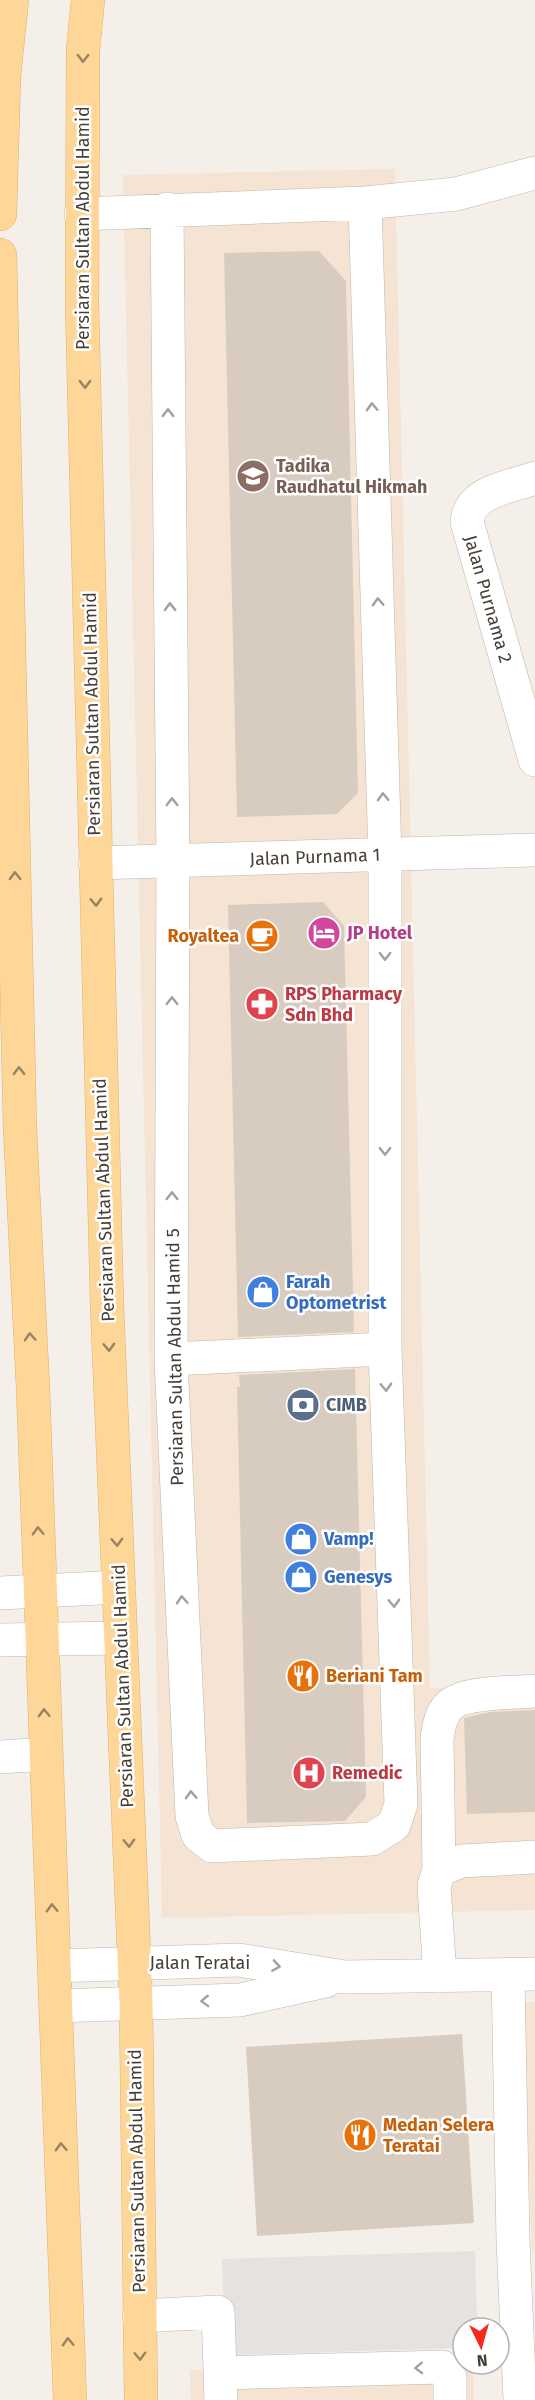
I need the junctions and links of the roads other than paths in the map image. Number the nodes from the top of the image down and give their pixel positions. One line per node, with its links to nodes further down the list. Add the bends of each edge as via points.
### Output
1 (12, 0): 6 (main road, via 4,76)
2 (88, 0): 7 (main road, Persiaran Sultan Abdul Hamid, one-way to 7)
3 (535, 172): 4 (street, via 456,194)
4 (366, 203): 5 (street); 12 (street, one-way to 4)
5 (167, 209): 7 (street); 13 (street, Persiaran Sultan Abdul Hamid 5, one-way to 5)
6 (0, 214)
7 (81, 214): 14 (main road, Persiaran Sultan Abdul Hamid, one-way to 14)
8 (0, 255): 18 (main road, one-way to 8, via 20,1129)
9 (535, 478): 10 (street, Jalan Purnama 2, via 480,497 468,511 467,522)
10 (535, 760)
11 (535, 850): 12 (street, Jalan Purnama 1)
12 (385, 855): 13 (street, Jalan Purnama 1); 15 (street, one-way to 15)
13 (173, 861): 14 (street, Jalan Purnama 1); 16 (street, Persiaran Sultan Abdul Hamid 5, one-way to 13)
14 (95, 863): 17 (main road, Persiaran Sultan Abdul Hamid, one-way to 17)
15 (385, 1349): 16 (street); 16 (street, Persiaran Sultan Abdul Hamid 5, one-way to 16, via 401,1804 394,1825 372,1839 212,1846 198,1835 192,1816)
16 (171, 1359)
17 (119, 1587): 18 (street); 20 (main road, Persiaran Sultan Abdul Hamid)
18 (39, 1590): 19 (street); 22 (main road)
19 (0, 1593)
20 (121, 1638): 22 (street); 28 (main road, Persiaran Sultan Abdul Hamid, one-way to 28)
21 (0, 1640): 22 (street)
22 (41, 1640): 24 (main road, one-way to 22)
23 (535, 1691): 27 (street, via 476,1695 449,1706 440,1722 436,1738)
24 (46, 1754): 25 (street); 29 (main road, one-way to 24)
25 (0, 1757)
26 (535, 1857): 27 (street, via 462,1861)
27 (439, 1870): 31 (street, via 434,1886)
28 (134, 1964): 29 (street, Jalan Teratai); 32 (street, Jalan Teratai, one-way to 32, via 239,1960); 33 (main road, Persiaran Sultan Abdul Hamid)
29 (55, 1966): 34 (main road)
30 (521, 1975): 31 (street, Jalan Teratai); 35 (street)
31 (440, 1976): 32 (street, Jalan Teratai)
32 (345, 1977): 33 (street, Jalan Teratai, one-way to 33, via 240,2000)
33 (136, 2003): 34 (street, Jalan Teratai); 37 (main road, Persiaran Sultan Abdul Hamid)
34 (56, 2006): 39 (main road, one-way to 34)
35 (522, 2065): 36 (street)
36 (524, 2240): 42 (street)
37 (139, 2316): 38 (street, via 218,2312); 40 (main road, Persiaran Sultan Abdul Hamid, one-way to 40)
38 (221, 2387): 41 (street, one-way to 38, via 450,2377 442,2367)
39 (70, 2400)
40 (141, 2400)
41 (450, 2400)
42 (519, 2400)

